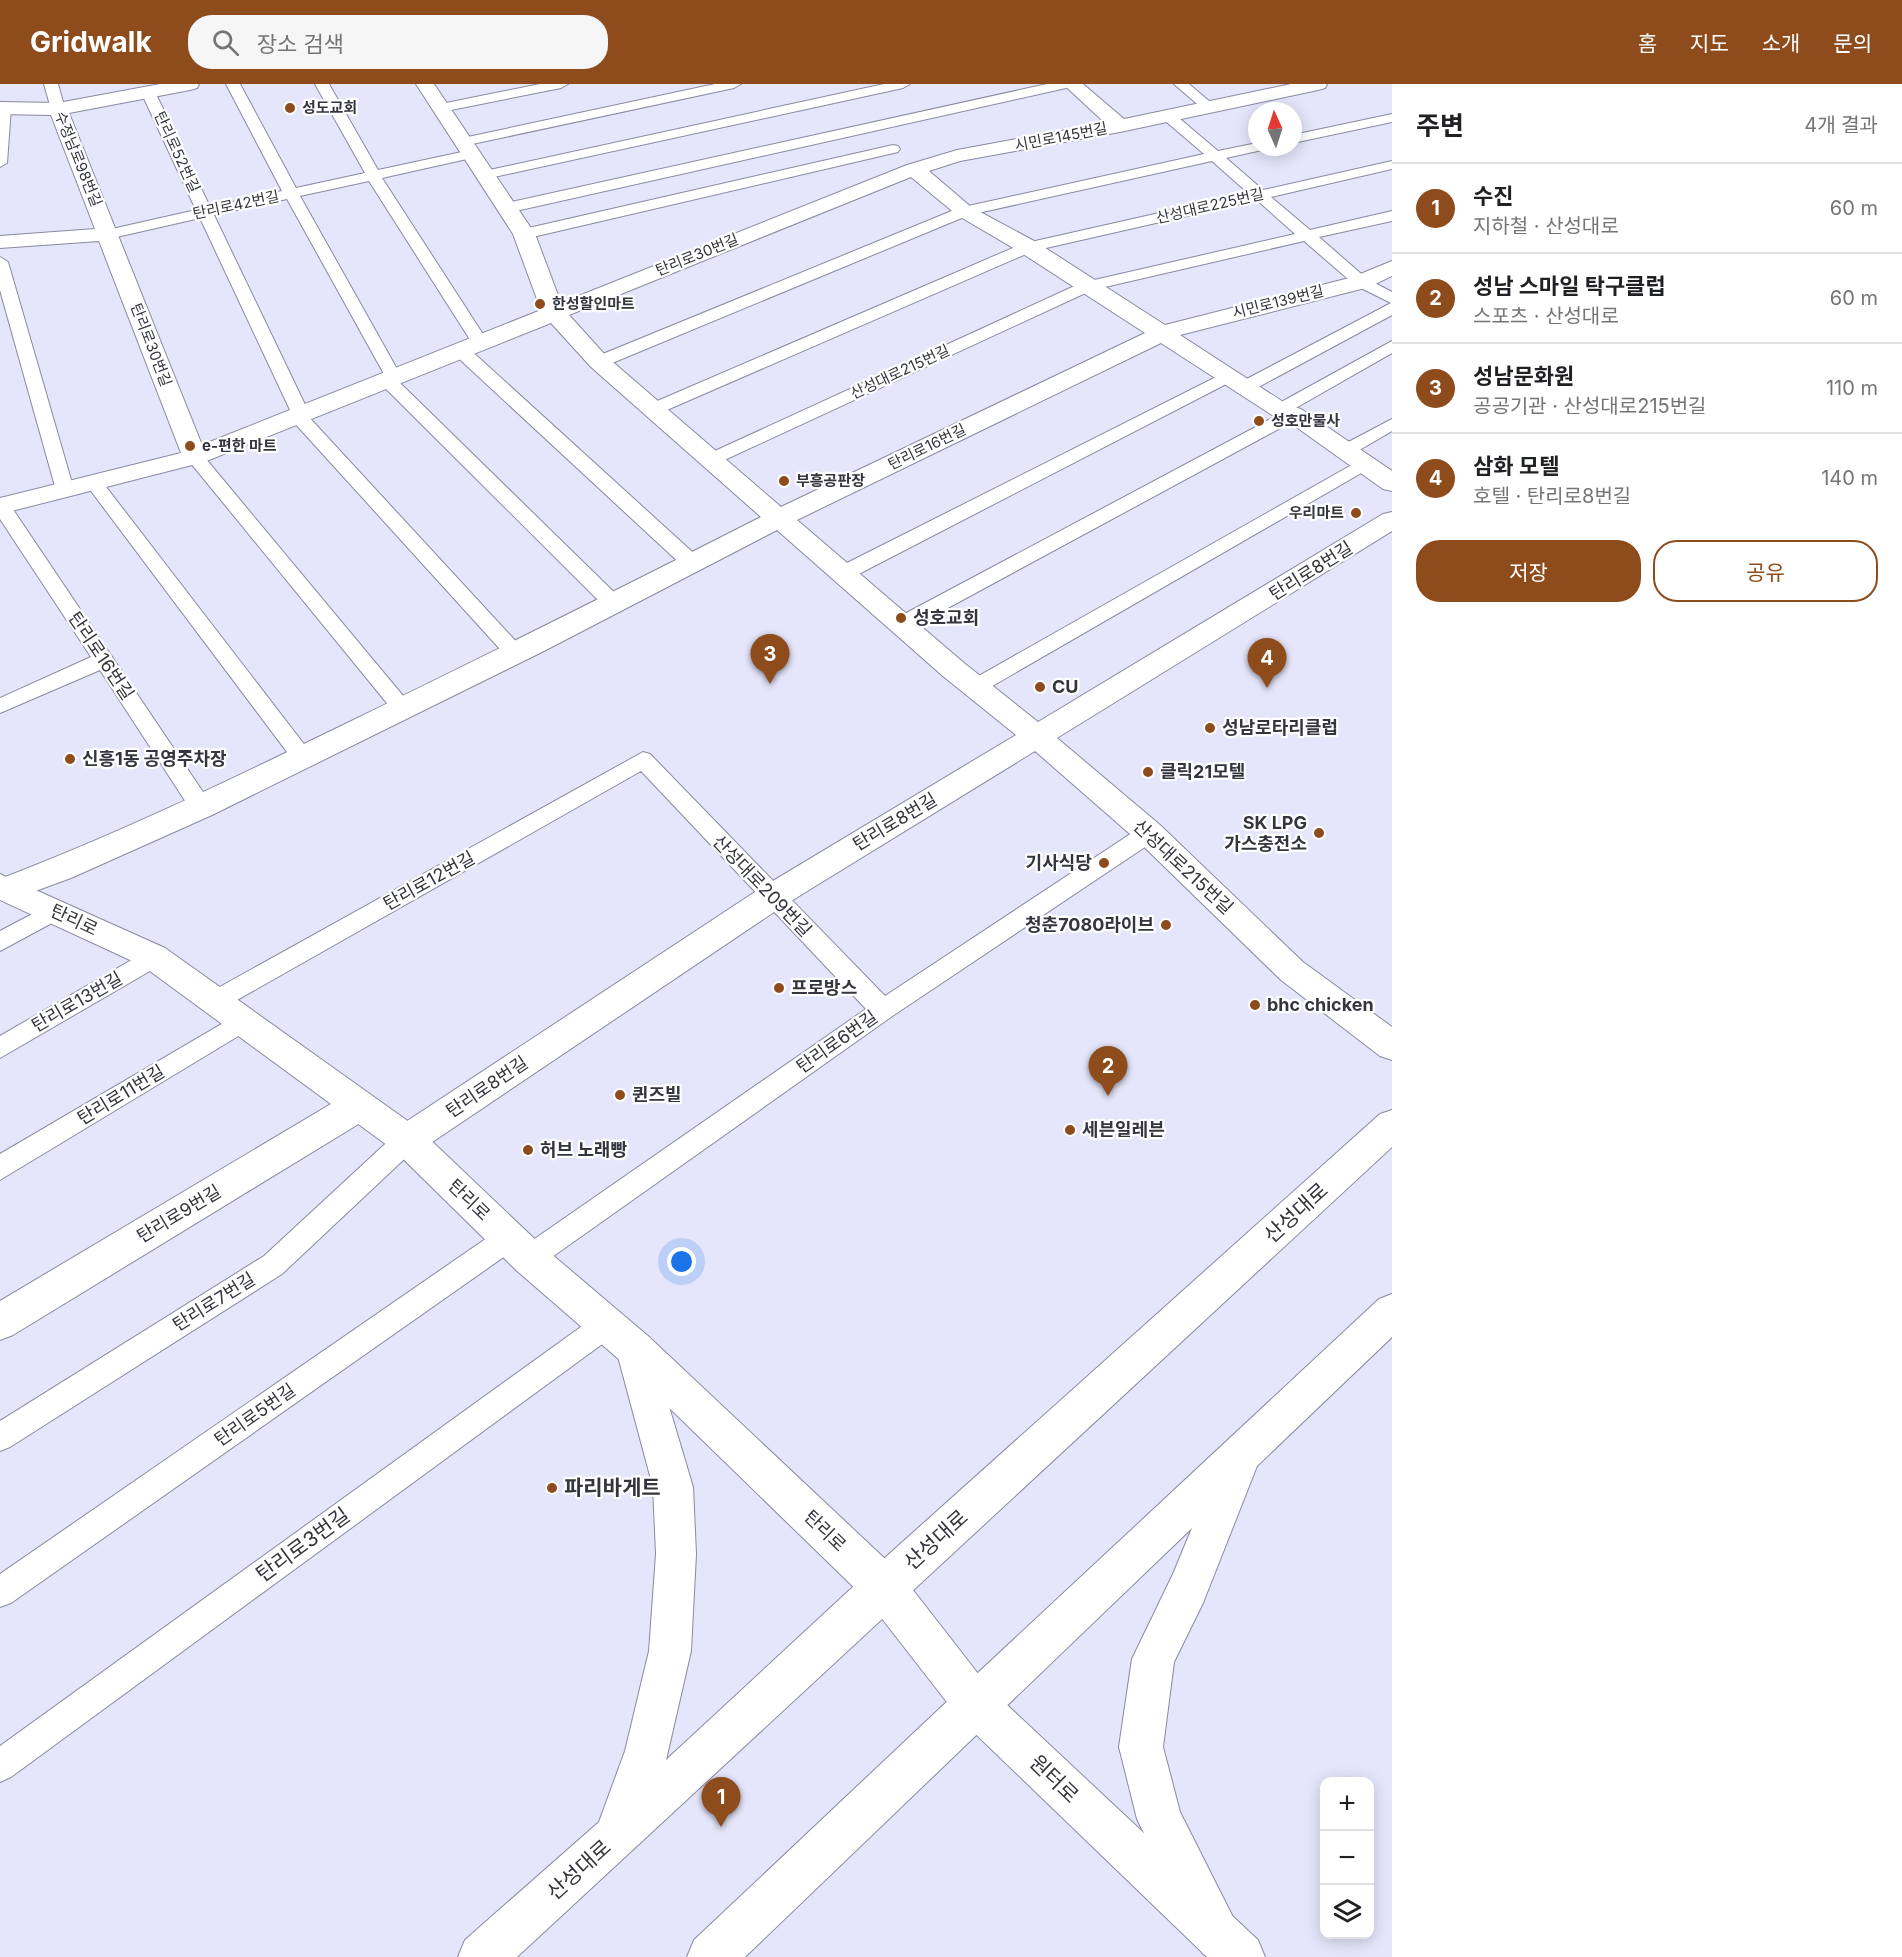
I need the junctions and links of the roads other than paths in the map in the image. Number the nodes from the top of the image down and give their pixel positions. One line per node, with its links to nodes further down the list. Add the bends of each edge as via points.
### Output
1 (51, 84): 20 (lane, 수정남로98번길)
2 (190, 84): 15 (street, 탄리로52번길)
3 (233, 84): 35 (lane)
4 (322, 84): 33 (lane)
5 (425, 84): 19 (street, 산성대로215번길)
6 (561, 84): 19 (lane)
7 (734, 84): 26 (lane)
8 (826, 84): 16 (lane)
9 (903, 84): 16 (lane)
10 (1066, 84): 24 (lane)
11 (1072, 84): 23 (street)
12 (1181, 84): 17 (lane)
13 (1317, 84): 14 (street, 시민로145번길)
14 (1279, 88): 17 (street, 시민로145번길)
15 (148, 92): 20 (street, 탄리로52번길); 39 (lane, 탄리로52번길)
16 (840, 98): 24 (lane); 34 (lane)
17 (1209, 107): 21 (street, 시민로145번길)
18 (2, 108): 20 (street, 탄리로52번길); 30 (lane, 탄리로52번길)
19 (441, 108): 26 (street, 산성대로215번길)
20 (58, 109): 41 (street, 수정남로98번길)
21 (1168, 116): 23 (street, 시민로145번길); 29 (lane)
22 (1392, 118): 25 (lane)
23 (1120, 126): 32 (street, 시민로145번길, via 957,156)
24 (872, 129): 27 (lane); 37 (lane)
25 (1302, 137)
26 (467, 148): 33 (lane, 탄리로42번길); 34 (street, 산성대로215번길)
27 (893, 149): 32 (lane); 42 (lane)
28 (1248, 149): 29 (lane)
29 (1217, 156): 36 (lane); 38 (lane)
30 (0, 163)
31 (1392, 165): 36 (lane, 산성대로225번길)
32 (914, 169): 38 (street); 52 (street, 탄리로30번길)
33 (373, 175): 35 (lane, 탄리로42번길); 54 (lane)
34 (485, 175): 37 (street, 산성대로215번길)
35 (291, 194): 39 (lane, 탄리로42번길); 57 (lane)
36 (1261, 195): 43 (lane); 45 (lane, 산성대로225번길)
37 (507, 208): 42 (street, 산성대로215번길)
38 (964, 211): 45 (street); 56 (lane)
39 (205, 212): 41 (lane, 탄리로42번길); 61 (lane)
40 (1392, 216): 43 (lane)
41 (108, 234): 44 (street, 탄리로42번길); 63 (street, 탄리로30번길)
42 (524, 234): 52 (street, 산성대로215번길)
43 (1306, 237): 48 (lane); 49 (lane)
44 (0, 242)
45 (1028, 247): 49 (street); 59 (lane)
46 (0, 262): 68 (lane)
47 (1392, 268): 48 (street, 시민로139번길)
48 (1361, 282): 50 (lane); 53 (street, 시민로139번길)
49 (1087, 286): 53 (street); 65 (lane, 산성대로215번길)
50 (1392, 299)
51 (1392, 308): 58 (lane)
52 (553, 312): 54 (street, 탄리로30번길); 56 (street, 산성대로215번길)
53 (1163, 333): 58 (street); 70 (street, 탄리로16번길)
54 (470, 346): 57 (street, 탄리로30번길); 72 (lane)
55 (1392, 346): 60 (lane)
56 (599, 362): 59 (street, 산성대로215번길)
57 (390, 378): 61 (street, 탄리로30번길); 74 (lane)
58 (1237, 382): 60 (street); 73 (lane)
59 (654, 409): 65 (street, 산성대로215번길)
60 (1286, 412): 64 (street); 75 (lane)
61 (298, 414): 63 (street, 탄리로30번길); 76 (lane)
62 (1392, 424): 64 (lane)
63 (195, 457): 66 (street, 탄리로30번길); 80 (lane)
64 (1354, 457): 67 (street); 78 (lane)
65 (712, 459): 70 (street, 산성대로215번길)
66 (94, 483): 68 (street, 탄리로30번길); 82 (lane)
67 (1392, 483)
68 (65, 490): 69 (street, 탄리로30번길)
69 (0, 506): 77 (lane, 탄리로16번길)
70 (781, 518): 72 (street, 탄리로16번길); 73 (street, 산성대로215번길)
71 (1392, 520): 81 (street, 탄리로8번길)
72 (692, 563): 74 (street, 탄리로16번길)
73 (844, 573): 75 (street, 산성대로215번길)
74 (614, 604): 76 (street, 탄리로16번길)
75 (902, 624): 78 (street, 산성대로215번길)
76 (515, 653): 80 (street, 탄리로16번길)
77 (104, 660): 79 (lane); 84 (lane, 탄리로16번길)
78 (975, 687): 81 (street, 산성대로215번길)
79 (3, 698)
80 (402, 708): 82 (street, 탄리로16번길)
81 (1036, 736): 85 (street, 산성대로215번길); 87 (street, 탄리로8번길)
82 (303, 758): 84 (street, 탄리로16번길)
83 (643, 760): 87 (lane, 산성대로209번길); 92 (lane, 탄리로12번길)
84 (201, 807): 86 (street, 탄리로16번길, via 60,869)
85 (1149, 833): 91 (lane, 탄리로6번길); 93 (street, 산성대로215번길, via 1292,971)
86 (4, 888): 88 (street, 탄리로)
87 (772, 897): 91 (lane, 산성대로209번길); 97 (street, 탄리로8번길)
88 (56, 911): 89 (lane); 90 (street, 탄리로)
89 (0, 942)
90 (154, 957): 92 (street, 탄리로); 94 (lane, 탄리로13번길)
91 (883, 1010): 99 (lane, 탄리로6번길)
92 (229, 1011): 95 (street, 탄리로); 98 (lane, 탄리로11번길)
93 (1392, 1046)
94 (0, 1048)
95 (358, 1106): 97 (street, 탄리로); 101 (street, 탄리로9번길)
96 (1392, 1125): 105 (street, 산성대로)
97 (407, 1140): 99 (street, 탄리로); 103 (lane, 탄리로7번길, via 273,1265)
98 (0, 1168)
99 (519, 1248): 102 (street, 탄리로); 106 (lane, 탄리로5번길)
100 (1392, 1312): 104 (street)
101 (0, 1322)
102 (620, 1337): 105 (street, 탄리로); 108 (lane, 탄리로3번길); 109 (street, via 673,1487 676,1554 670,1651 647,1751)
103 (0, 1437)
104 (1244, 1450): 107 (street); 110 (street, via 1188,1588 1153,1659 1142,1747 1159,1819)
105 (884, 1587): 107 (street, 원터로); 109 (street, 산성대로)
106 (0, 1592)
107 (975, 1704): 110 (street, 원터로); 112 (street)
108 (0, 1766)
109 (617, 1836): 111 (street, 산성대로)
110 (1230, 1947)
111 (482, 1957)
112 (711, 1957)

